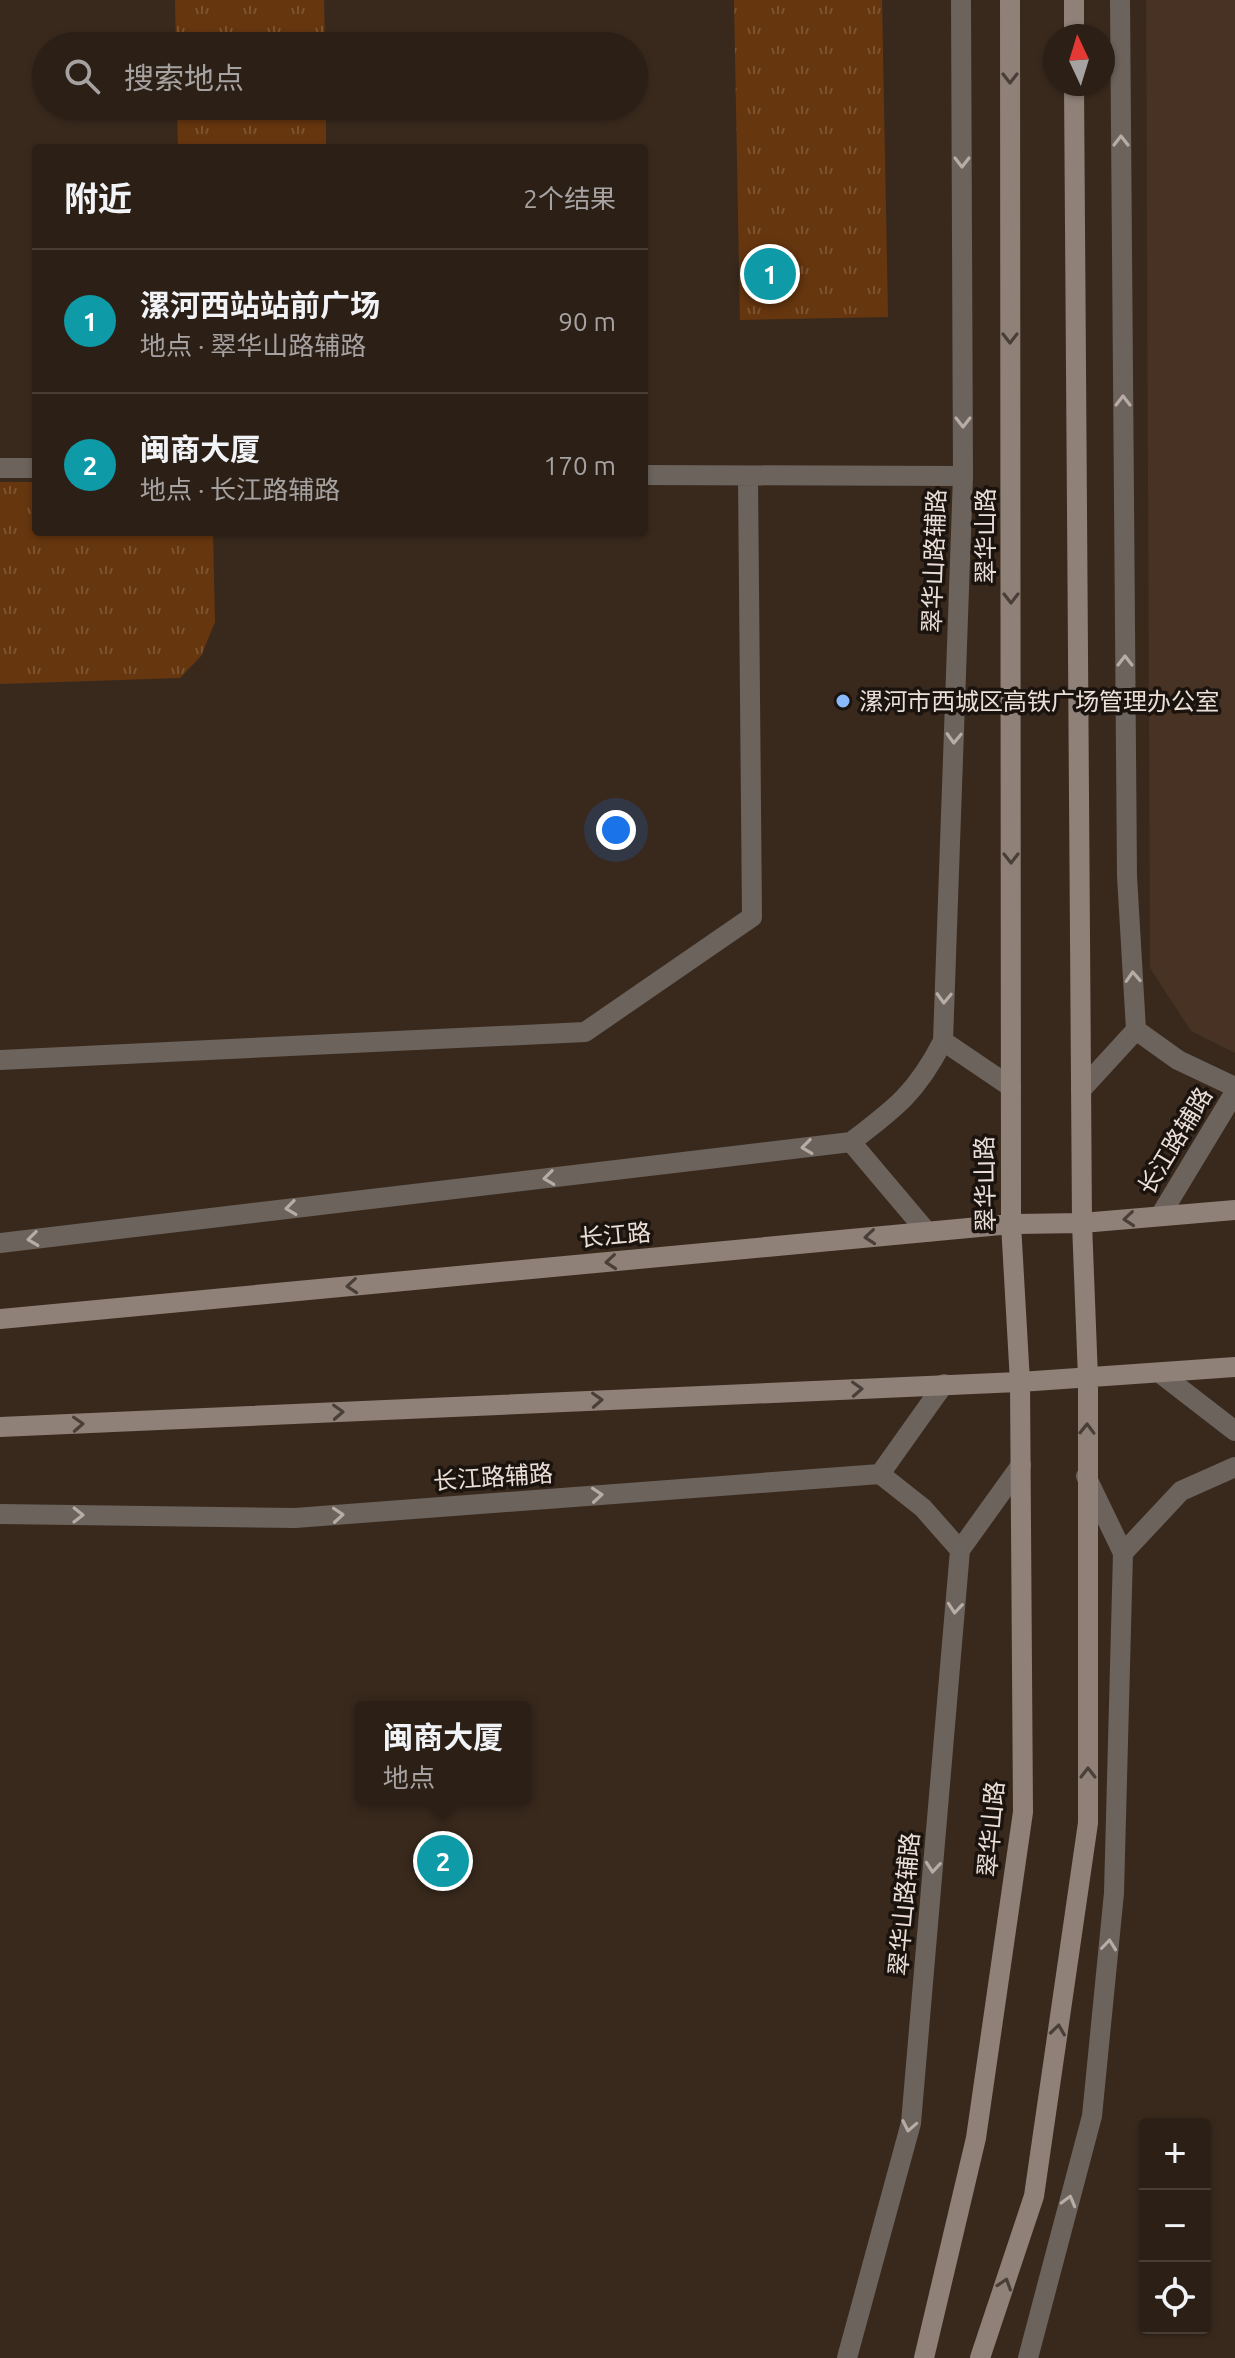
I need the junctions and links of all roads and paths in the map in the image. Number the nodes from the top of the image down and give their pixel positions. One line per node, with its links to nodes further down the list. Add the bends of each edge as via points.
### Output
1 (961, 0): 10 (street, 翠华山路辅路, one-way to 10)
2 (1010, 0): 15 (main road, 翠华山路, one-way to 15)
3 (1074, 0): 5 (main road)
4 (1120, 0): 12 (street, one-way to 4, via 1127,876)
5 (1074, 24)
6 (1074, 96): 16 (main road)
7 (0, 468): 8 (street)
8 (32, 468)
9 (648, 475): 11 (street)
10 (963, 476): 11 (street); 13 (street, 翠华山路辅路, one-way to 13)
11 (748, 477): 14 (street, via 752,917 585,1032)
12 (1136, 1030): 16 (street); 17 (street)
13 (943, 1041): 15 (street); 18 (street, via 926,1074 899,1105)
14 (0, 1060)
15 (1011, 1087): 22 (main road, 翠华山路)
16 (1081, 1090): 21 (main road)
17 (1235, 1090): 20 (street, 长江路辅路)
18 (851, 1142): 23 (street); 24 (street, one-way to 24)
19 (1235, 1210): 20 (main road, 长江路)
20 (1160, 1216): 21 (main road, 长江路, one-way to 21)
21 (1082, 1223): 22 (main road, 长江路); 28 (main road)
22 (1011, 1224): 23 (main road, 长江路); 29 (main road, 翠华山路)
23 (927, 1232): 25 (main road, 长江路, one-way to 25)
24 (0, 1243)
25 (0, 1319)
26 (1235, 1367): 27 (main road)
27 (1160, 1373): 28 (main road); 32 (street)
28 (1088, 1378): 29 (main road); 36 (main road, one-way to 28)
29 (1020, 1382): 30 (main road); 33 (main road, 翠华山路)
30 (944, 1384): 31 (main road, one-way to 30); 35 (street)
31 (0, 1427)
32 (1235, 1431)
33 (1021, 1465): 38 (street); 41 (main road, 翠华山路, via 1023,1812 976,2138)
34 (1235, 1467): 39 (street, via 1181,1491)
35 (880, 1474): 37 (street, 长江路辅路, one-way to 35, via 295,1518); 38 (street, via 923,1508)
36 (1086, 1475): 39 (street); 42 (main road, one-way to 36, via 1034,2196 1088,1823)
37 (0, 1514)
38 (960, 1550): 40 (street, 翠华山路辅路, one-way to 40, via 911,2123)
39 (1123, 1553): 43 (street, one-way to 39, via 1092,2116 1114,1893)
40 (847, 2358)
41 (924, 2358)
42 (980, 2358)
43 (1028, 2358)

